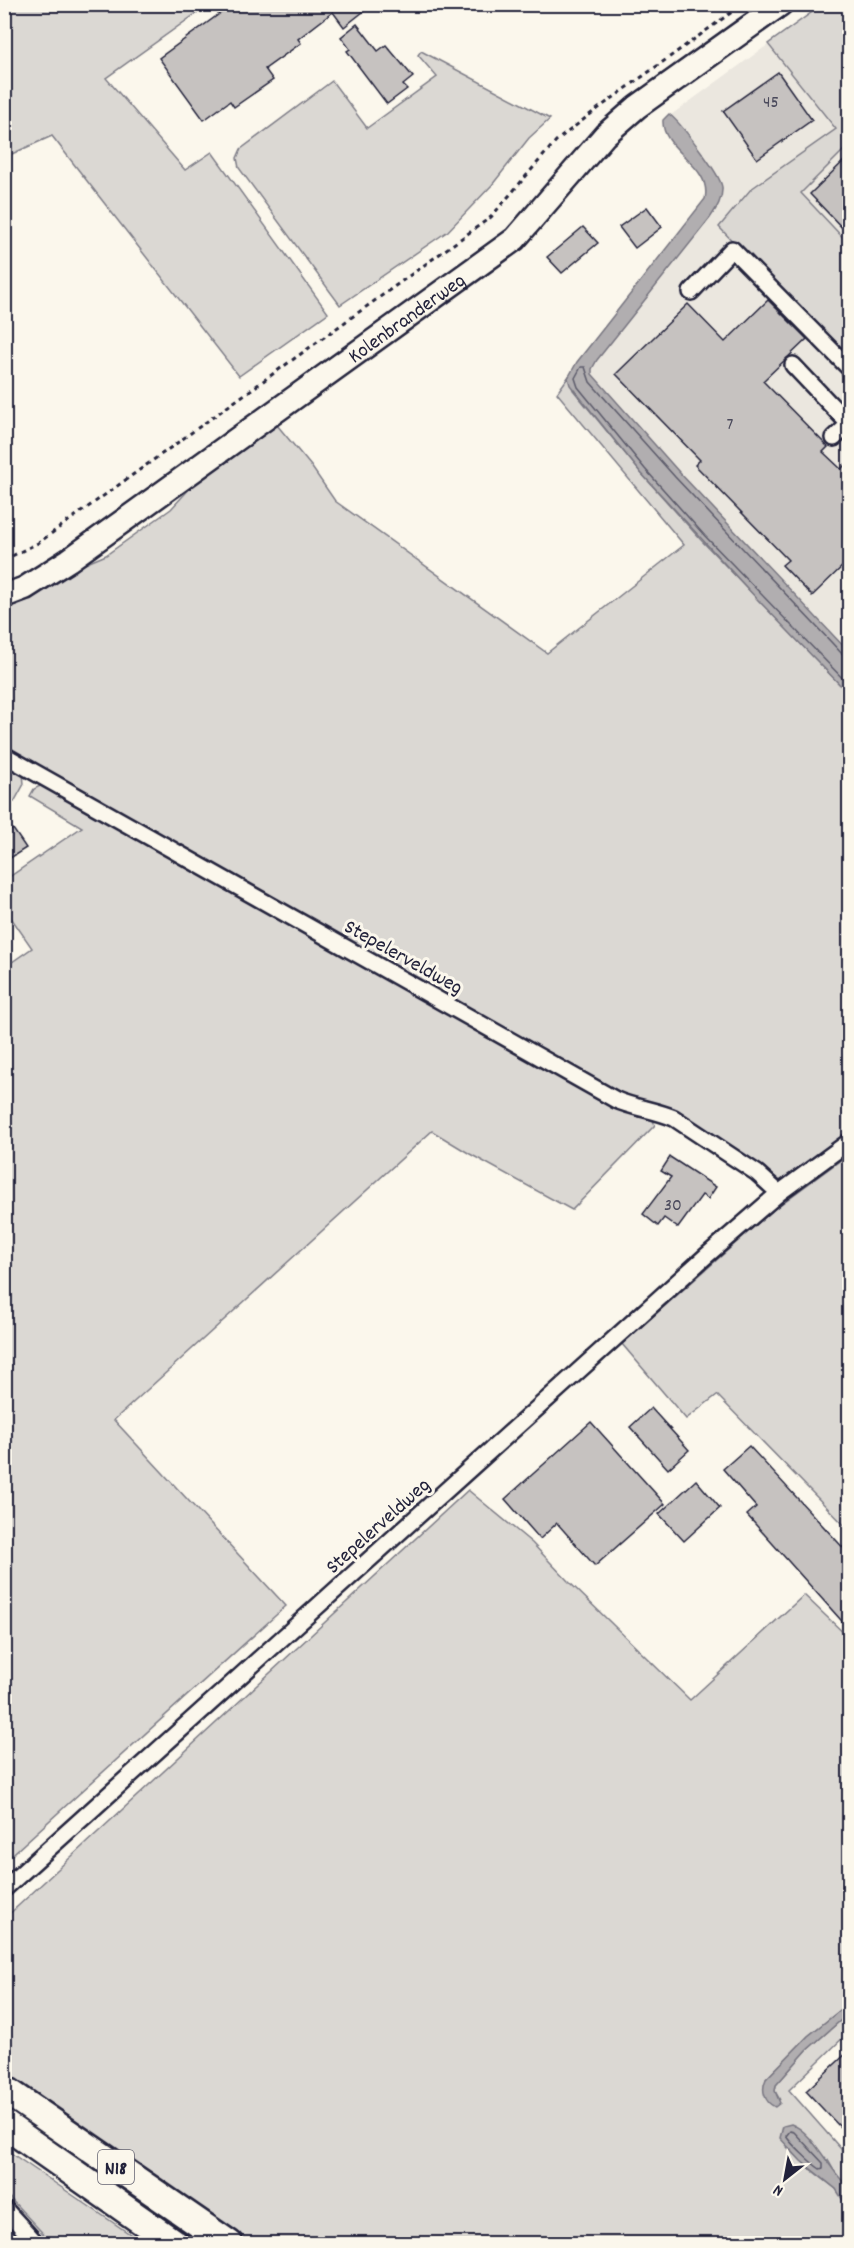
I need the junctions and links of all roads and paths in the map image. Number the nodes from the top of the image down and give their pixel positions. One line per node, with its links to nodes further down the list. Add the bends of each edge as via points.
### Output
1 (743, 4): 8 (path, Kolenbranderweg, via 556,141 491,218 38,543)
2 (781, 4): 9 (main road, Kolenbranderweg, via 637,107 605,135 515,239 69,560 26,588)
3 (691, 292): 5 (street, via 732,249)
4 (793, 365): 6 (street)
5 (849, 369)
6 (849, 424): 7 (street)
7 (834, 438)
8 (4, 560)
9 (4, 596)
10 (4, 755): 12 (street, Stepelerveldweg, via 616,1100 674,1118 758,1173)
11 (849, 1141): 12 (street, Stepelerveldweg)
12 (779, 1193): 13 (street, Stepelerveldweg)
13 (4, 1889)
14 (4, 2089): 19 (highway, N18)
15 (4, 2124): 18 (highway, N18)
16 (4, 2208): 17 (street)
17 (37, 2244)
18 (175, 2244)
19 (229, 2244)

